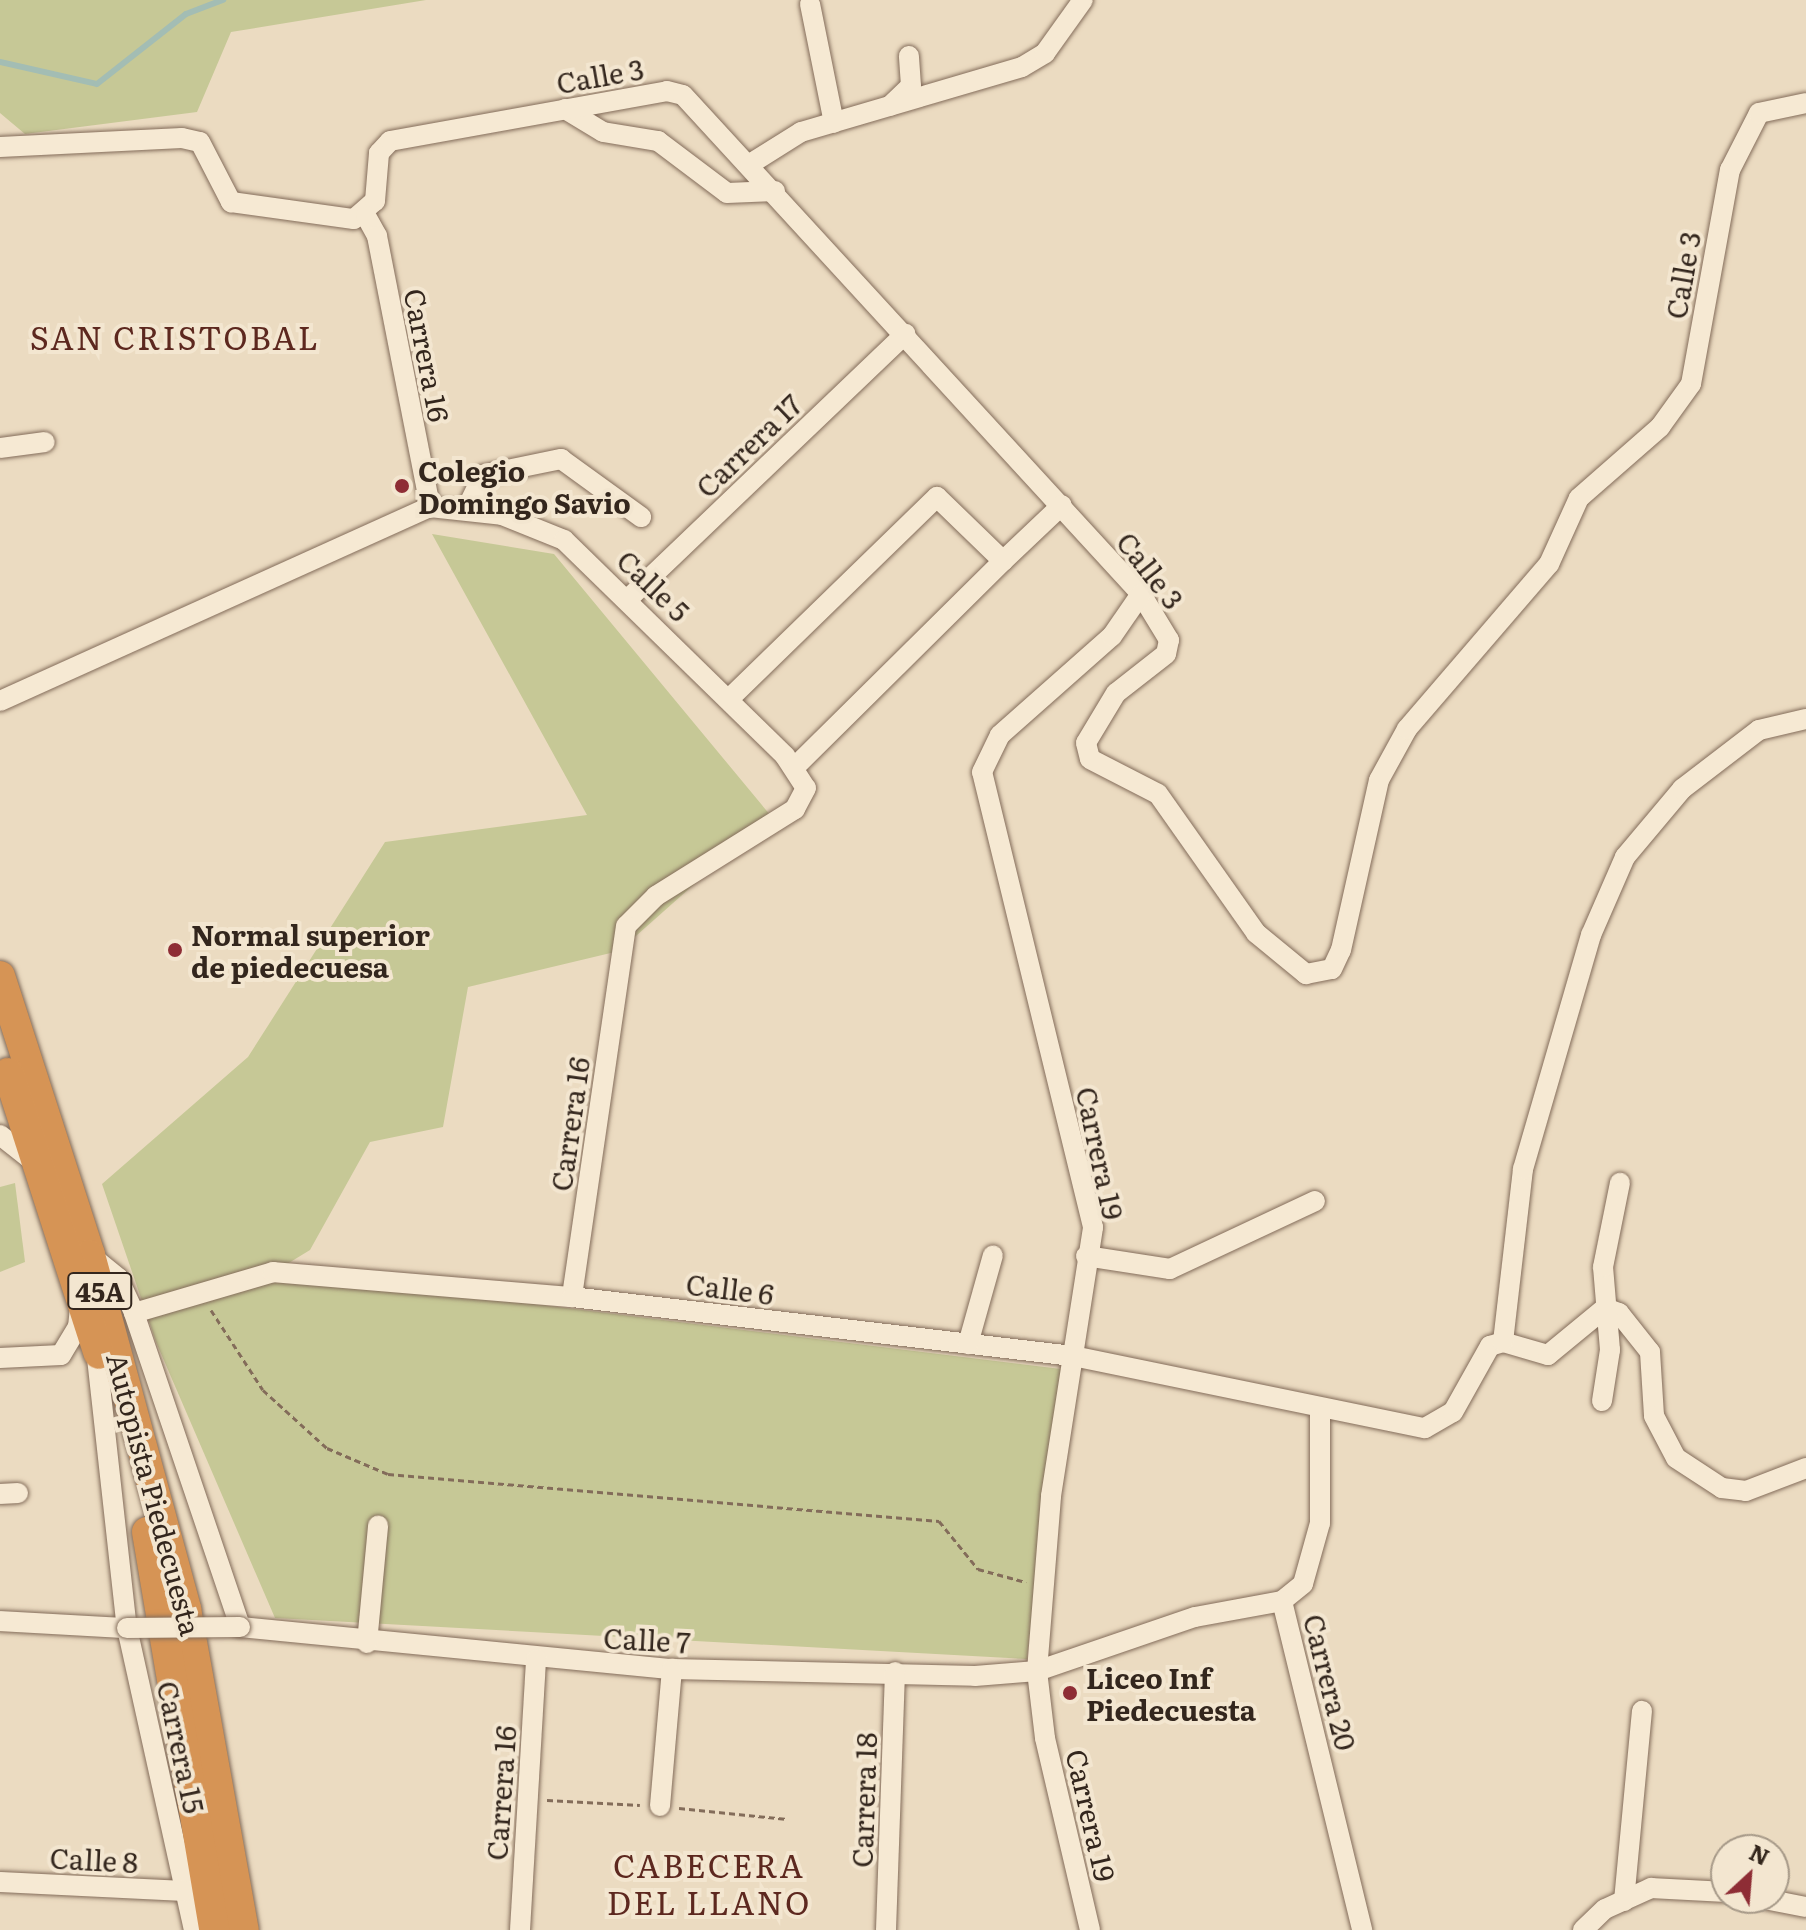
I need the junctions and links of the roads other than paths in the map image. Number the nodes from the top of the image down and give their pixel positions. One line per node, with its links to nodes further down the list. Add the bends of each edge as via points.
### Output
1 (1083, 0): 6 (street, via 1045,53 1022,67)
2 (810, 4): 7 (street)
3 (909, 56): 6 (street, via 911,86)
4 (1806, 103): 20 (street, Calle 3, via 1759,113 1730,170 1691,384 1660,427 1579,498 1549,564 1407,729 1379,780 1332,969 1306,974 1256,933 1158,794 1090,759 1086,743 1116,693 1166,654 1169,640)
5 (565, 109): 9 (street, Calle 3, via 683,95); 10 (street, via 603,132 658,141 727,193); 11 (street, Calle 3, via 390,141 379,153)
6 (887, 109): 7 (street)
7 (834, 123): 9 (street, via 801,132)
8 (0, 147): 11 (street, via 182,138 200,142 231,202)
9 (750, 164): 10 (street, Calle 3)
10 (775, 191): 12 (street, Calle 3)
11 (366, 216): 16 (street, Carrera 16, via 377,236)
12 (905, 334): 15 (street, Calle 3); 21 (street, Carrera 17)
13 (45, 442): 14 (street)
14 (0, 448)
15 (1062, 505): 19 (street); 20 (street, Calle 3)
16 (430, 507): 17 (street, Calle 5); 23 (street, Calle 5)
17 (466, 510): 18 (street, via 483,475 561,459); 21 (street, Calle 5, via 530,522)
18 (641, 517)
19 (1003, 561): 22 (street, via 937,497); 25 (street)
20 (1141, 594): 34 (street, Carrera 19, via 1112,636 1000,735 982,772 1093,1227)
21 (630, 597): 22 (street, Calle 5)
22 (729, 699): 25 (street, Calle 5)
23 (0, 701)
24 (1806, 719): 40 (street, via 1759,730 1682,789 1625,857 1591,935 1523,1169)
25 (795, 767): 35 (street, Carrera 16, via 806,788 795,809 639,910 626,926)
26 (0, 976): 32 (highway, Autopista Piedecuesta / 45A)
27 (0, 1048): 29 (highway, Autopista Piedecuesta / 45A)
28 (0, 1135): 29 (street)
29 (38, 1165): 36 (highway, Autopista Piedecuesta / 45A)
30 (1620, 1183): 37 (street, via 1603,1267)
31 (1315, 1201): 34 (street, via 1170,1269)
32 (90, 1255): 38 (street, via 118,1278); 65 (highway, Autopista Piedecuesta / 45A, via 194,1643)
33 (993, 1255): 41 (street)
34 (1086, 1256): 42 (street, Carrera 19)
35 (572, 1297): 38 (street, Calle 6, via 273,1272); 41 (street, Calle 6)
36 (80, 1303): 39 (highway, Autopista Piedecuesta / 45A); 43 (street, via 78,1327 61,1355)
37 (1605, 1308): 40 (street, via 1548,1355); 44 (street, via 1610,1350); 46 (street, via 1619,1313 1650,1352 1654,1416 1676,1458 1722,1488 1746,1491)
38 (134, 1313): 50 (street)
39 (95, 1338): 51 (street, Carrera 15, via 91,1362); 64 (highway, Autopista Piedecuesta / 45A, via 148,1539)
40 (1503, 1342): 45 (street, via 1490,1346 1453,1412 1425,1428)
41 (968, 1344): 42 (street, Calle 6)
42 (1073, 1356): 45 (street, Calle 6); 55 (street, Carrera 19)
43 (0, 1358)
44 (1602, 1401)
45 (1320, 1409): 48 (street, Carrera 20, via 1320,1523 1303,1584)
46 (1806, 1468)
47 (378, 1526): 52 (street)
48 (1282, 1601): 55 (street, Calle 7, via 1195,1617); 69 (street, Carrera 20)
49 (0, 1621): 51 (street, Calle 7)
50 (240, 1627): 51 (street, Calle 7, bridge); 52 (street, Calle 7)
51 (127, 1628): 60 (street, Carrera 15)
52 (367, 1643): 53 (street, Calle 7)
53 (536, 1659): 54 (street, Calle 7); 66 (street, Carrera 16)
54 (672, 1669): 56 (street, Calle 7); 58 (street)
55 (1037, 1671): 56 (street, Calle 7); 68 (street, Carrera 19, via 1045,1738)
56 (895, 1672): 67 (street, Carrera 18)
57 (1642, 1711): 62 (street)
58 (660, 1806)
59 (0, 1882): 60 (street, Calle 8)
60 (185, 1891): 63 (street, Carrera 15)
61 (1710, 1891): 62 (street, via 1651,1888)
62 (1624, 1901): 70 (street)
63 (194, 1930)
64 (214, 1930)
65 (244, 1930)
66 (520, 1930)
67 (886, 1930)
68 (1090, 1930)
69 (1362, 1930)
70 (1583, 1930)

